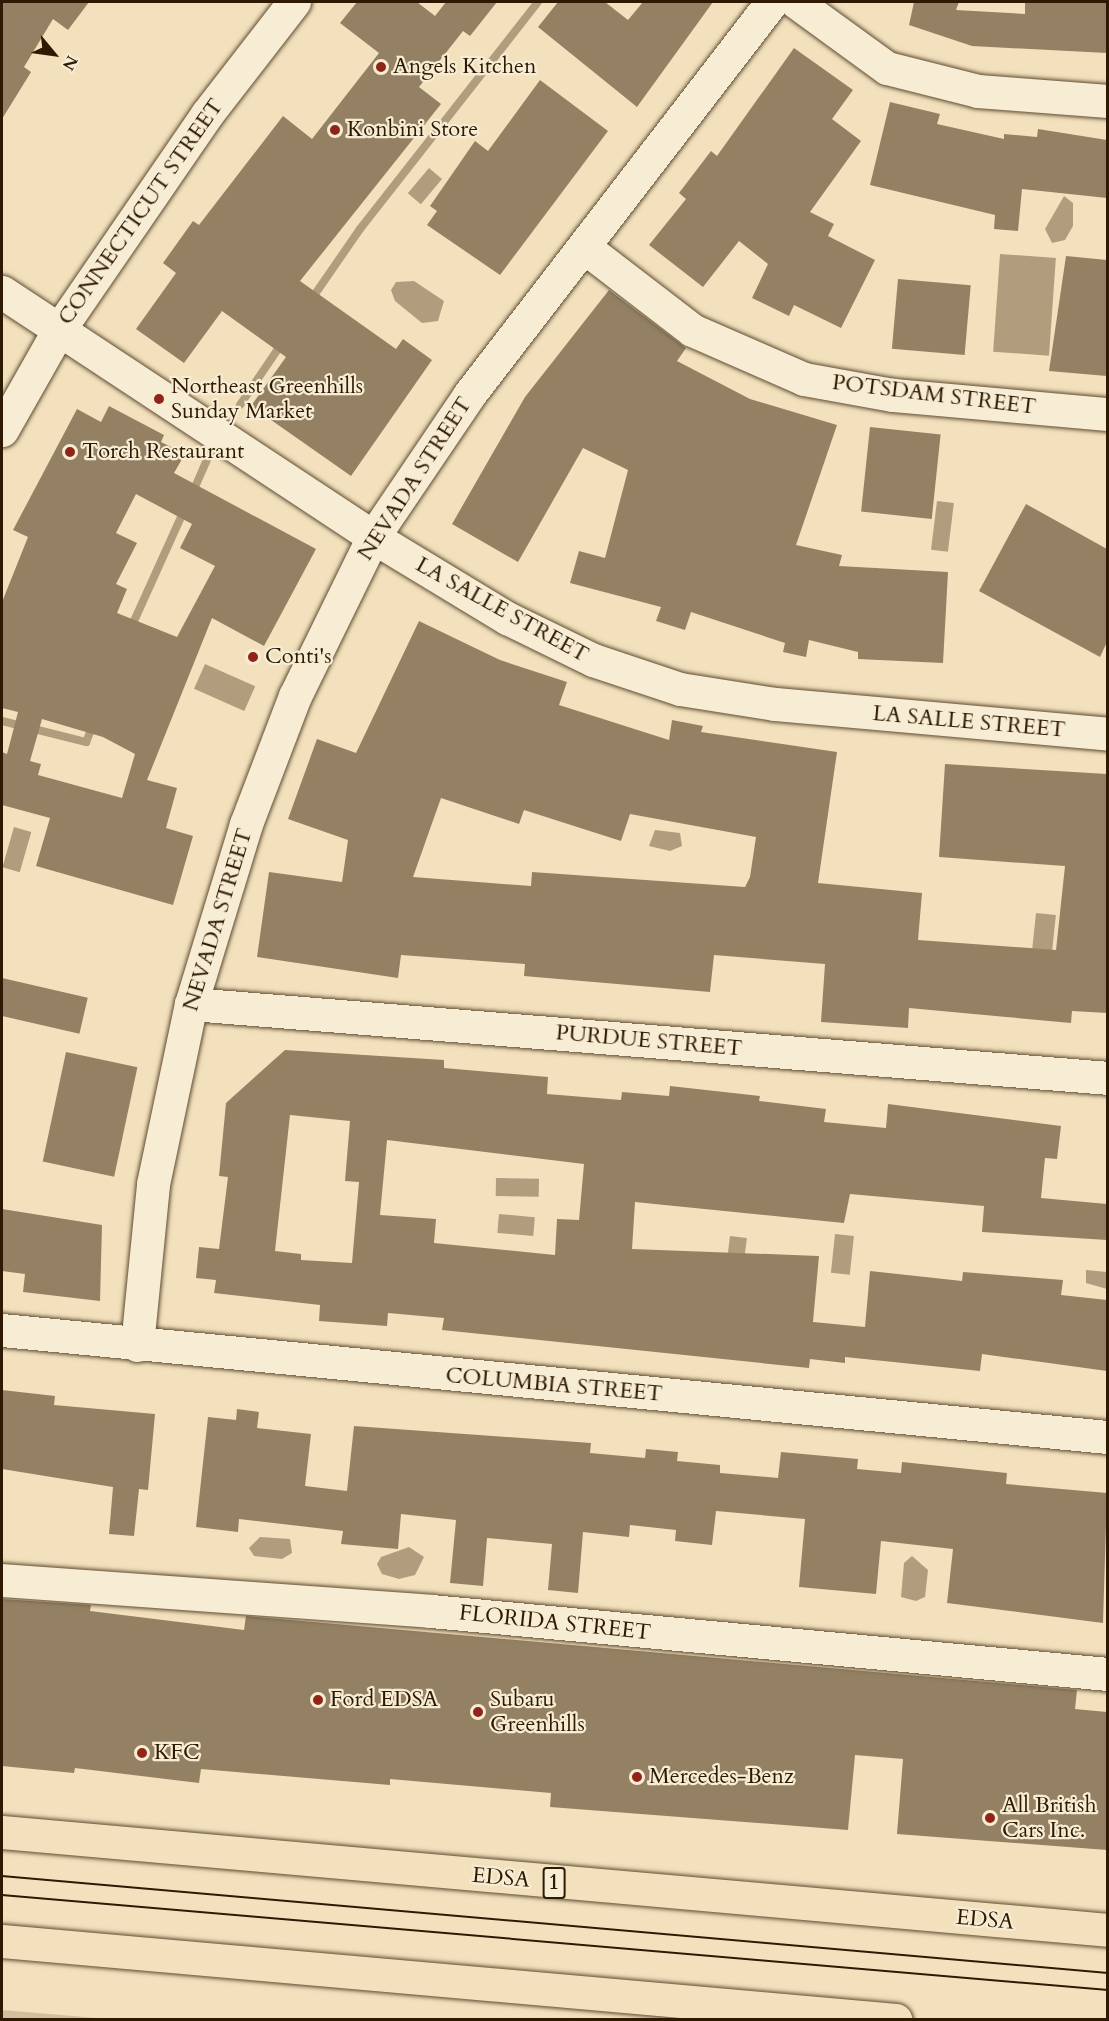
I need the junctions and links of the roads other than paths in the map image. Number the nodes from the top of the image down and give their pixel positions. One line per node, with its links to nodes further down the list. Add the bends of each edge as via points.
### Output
1 (294, 2): 7 (street, CONNECTICUT STREET, via 207,114)
2 (772, 2): 5 (street, NEVADA STREET)
3 (796, 2): 4 (street, via 887,68 978,91)
4 (1107, 101)
5 (584, 247): 8 (street, POTSDAM STREET, via 692,330 804,379 893,395); 10 (street, NEVADA STREET, via 469,395)
6 (2, 294): 7 (street, LA SALLE STREET)
7 (58, 331): 9 (street, CONNECTICUT STREET); 10 (street, LA SALLE STREET)
8 (1107, 414)
9 (2, 430)
10 (373, 537): 11 (street, LA SALLE STREET, via 507,618 593,660 680,689 776,704); 12 (street, NEVADA STREET, via 295,696 246,824)
11 (1107, 734)
12 (191, 1005): 13 (street, PURDUE STREET); 15 (street, NEVADA STREET, via 153,1184)
13 (1107, 1078)
14 (2, 1330): 15 (street, COLUMBIA STREET)
15 (137, 1345): 16 (street, COLUMBIA STREET)
16 (1107, 1437)
17 (2, 1580): 18 (street, FLORIDA STREET, via 431,1611)
18 (1107, 1674)
19 (2, 1832): 20 (highway, EDSA / 1)
20 (1107, 1930)
21 (2, 1941): 22 (highway)
22 (896, 2019)

